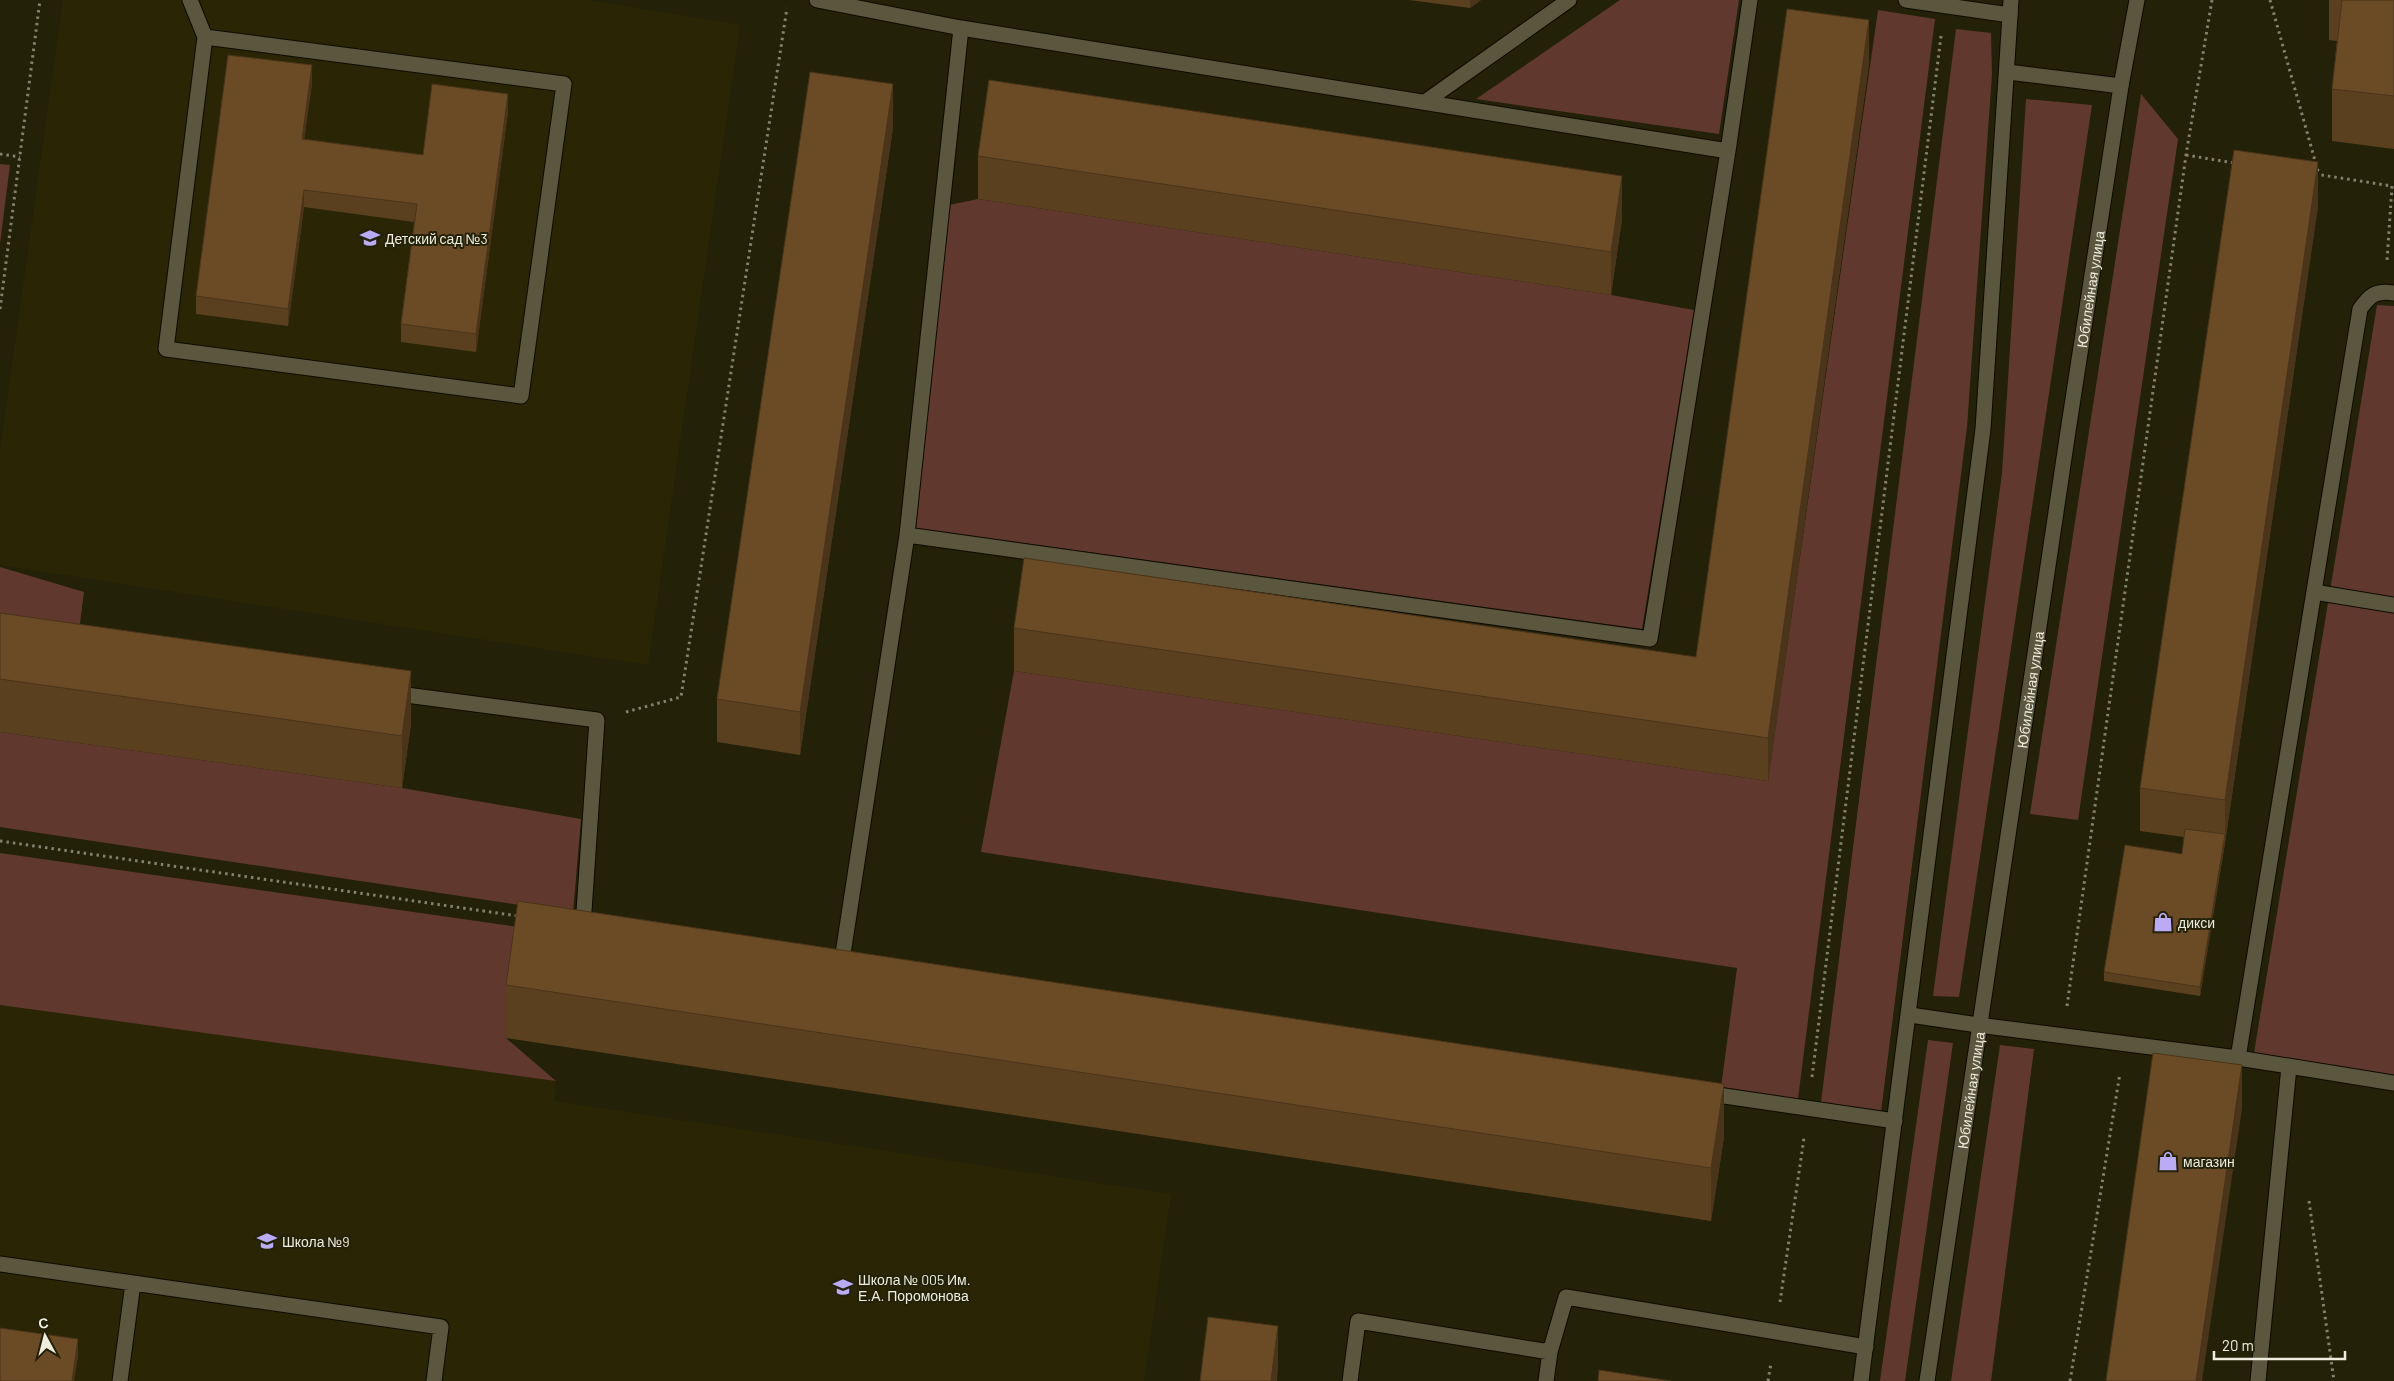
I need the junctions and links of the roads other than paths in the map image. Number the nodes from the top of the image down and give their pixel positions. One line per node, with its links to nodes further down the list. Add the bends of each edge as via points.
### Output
1 (190, 0): 10 (street)
2 (817, 0): 9 (street)
3 (1569, 0): 13 (street)
4 (1750, 0): 14 (street)
5 (1906, 0): 8 (street)
6 (2011, 0): 8 (street)
7 (2137, 0): 12 (street, Юбилейная улица)
8 (2010, 15): 11 (street)
9 (961, 28): 13 (street); 16 (street)
10 (205, 37): 10 (street, via 166,349 520,396 564,84)
11 (2008, 72): 12 (street); 22 (street, via 1983,429)
12 (2121, 86): 23 (street, Юбилейная улица)
13 (1425, 102): 14 (street)
14 (1728, 151): 16 (street, via 1650,639)
15 (2389, 292): 17 (street, via 2369,296 2360,309)
16 (907, 535): 21 (street, via 846,968)
17 (2314, 592): 18 (street); 24 (street)
18 (2394, 605)
19 (372, 690): 20 (street, via 597,720 583,926)
20 (602, 929)
21 (822, 964)
22 (1910, 1015): 23 (street); 28 (street)
23 (1978, 1025): 24 (street); 38 (street, Юбилейная улица)
24 (2238, 1058): 25 (street)
25 (2290, 1067): 26 (street); 39 (street)
26 (2394, 1083)
27 (1694, 1092): 28 (street)
28 (1895, 1121): 31 (street)
29 (0, 1264): 30 (street)
30 (133, 1283): 33 (street); 34 (street, via 441,1327)
31 (1866, 1347): 32 (street, via 1566,1298); 37 (street)
32 (1550, 1352): 35 (street, via 1358,1322); 36 (street)
33 (120, 1381)
34 (434, 1381)
35 (1350, 1381)
36 (1546, 1381)
37 (1862, 1381)
38 (1927, 1381)
39 (2258, 1381)

